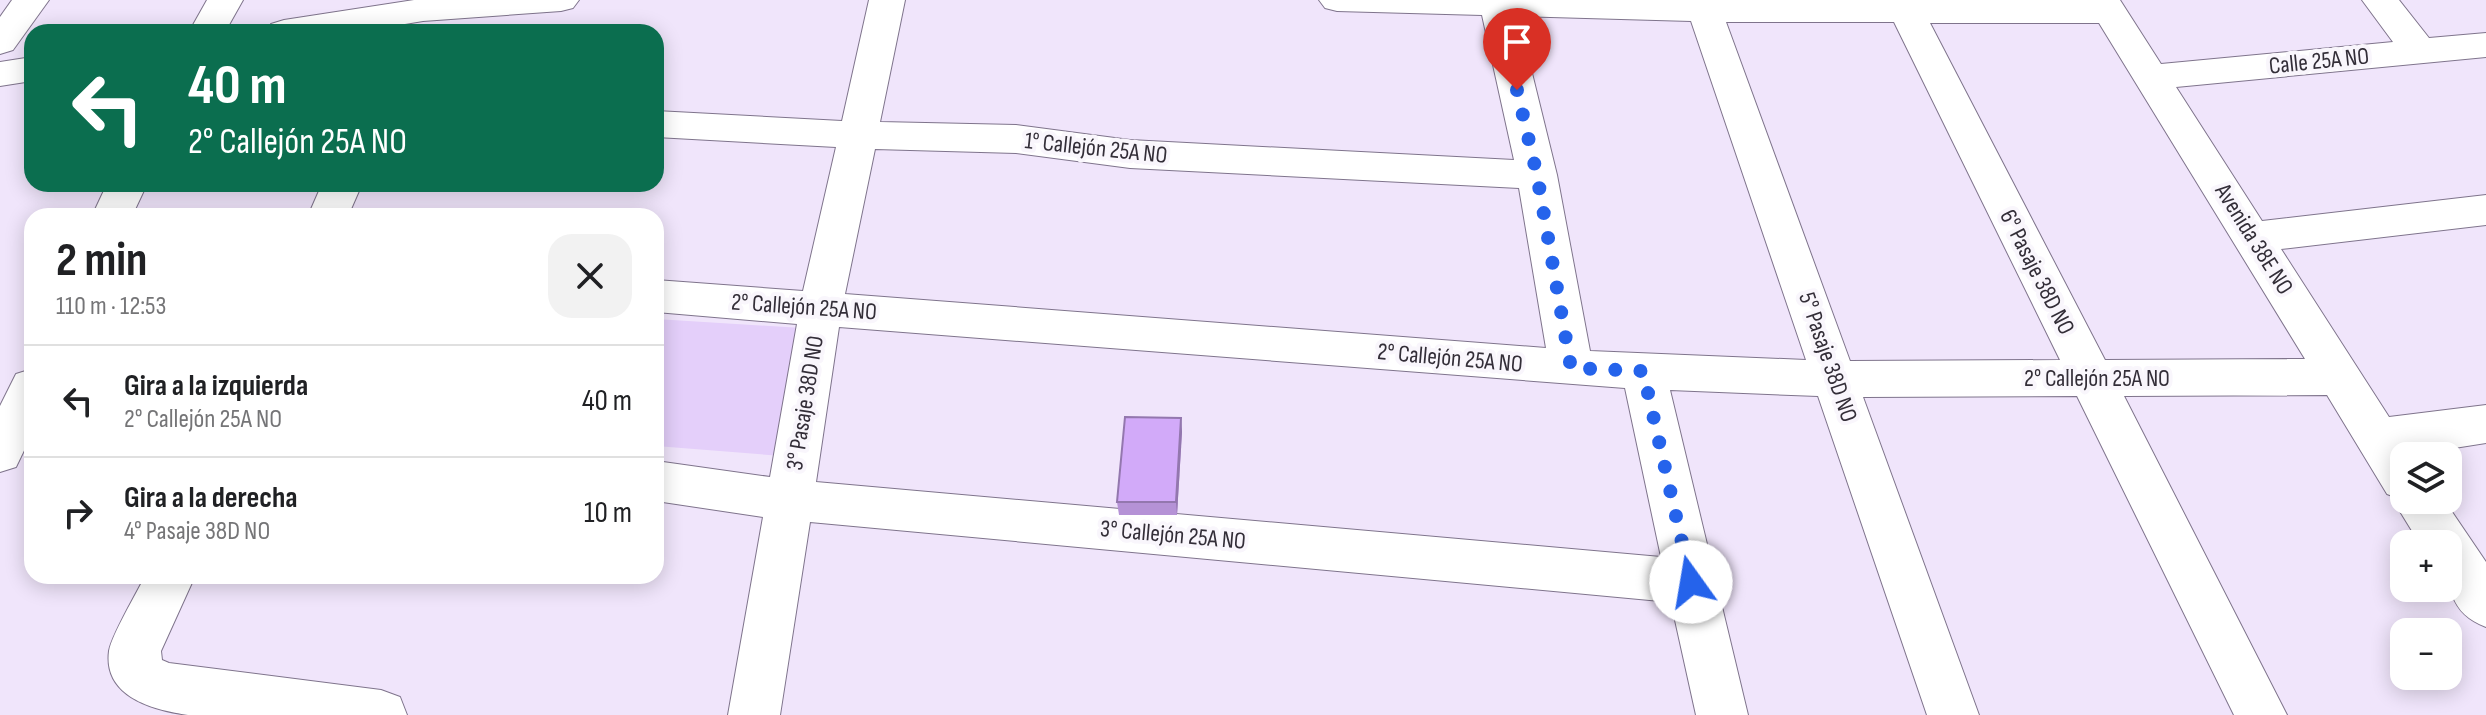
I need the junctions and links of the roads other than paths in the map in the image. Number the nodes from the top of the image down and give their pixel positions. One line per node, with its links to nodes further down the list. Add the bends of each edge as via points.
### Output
1 (31, 0): 14 (street)
2 (225, 0): 12 (street)
3 (561, 0): 11 (street)
4 (887, 0): 21 (street, 3° Pasaje 38D NO)
5 (1337, 0): 7 (street)
6 (2380, 0): 16 (street)
7 (1497, 3): 8 (street); 22 (street)
8 (1703, 5): 9 (street); 31 (street, 5° Pasaje 38D NO)
9 (1904, 6): 10 (street); 30 (street, 6° Pasaje 38D NO)
10 (2106, 6): 19 (street, Avenida 38E NO)
11 (421, 14): 13 (street)
12 (212, 24)
13 (345, 24)
14 (0, 42)
15 (2486, 45): 16 (street, Calle 25A NO)
16 (2419, 51): 19 (street, Calle 25A NO)
17 (24, 70): 18 (street)
18 (0, 74)
19 (2153, 77): 24 (street, Avenida 38E NO)
20 (664, 124): 21 (street, 1° Callejón 25A NO)
21 (858, 135): 22 (street, 1° Callejón 25A NO, via 1016,139 1130,154); 26 (street, 3° Pasaje 38D NO)
22 (1537, 175): 27 (street)
23 (2486, 210): 24 (street)
24 (2253, 237): 29 (street, Avenida 38E NO)
25 (664, 297): 26 (street, 2° Callejón 25A NO)
26 (821, 308): 27 (street, 2° Callejón 25A NO); 38 (street, 3° Pasaje 38D NO)
27 (1571, 368): 28 (street, 2° Callejón 25A NO)
28 (1643, 371): 31 (street, 2° Callejón 25A NO); 40 (street)
29 (2341, 377): 30 (street, 2° Callejón 25A NO); 34 (street, Avenida 38E NO)
30 (2090, 378): 31 (street, 2° Callejón 25A NO); 47 (street, 6° Pasaje 38D NO)
31 (1836, 379): 46 (street, 5° Pasaje 38D NO)
32 (24, 406): 35 (street)
33 (2486, 424): 34 (street)
34 (2376, 438): 36 (street, Avenida 38E NO)
35 (10, 440)
36 (2390, 459)
37 (664, 482): 38 (street, 3° Callejón 25A NO)
38 (789, 500): 40 (street, 3° Callejón 25A NO); 44 (street, 3° Pasaje 38D NO)
39 (2462, 568): 42 (street)
40 (1691, 582): 45 (street)
41 (166, 584): 43 (street, via 135,651 139,674 162,687)
42 (2486, 604)
43 (381, 715)
44 (754, 715)
45 (1722, 715)
46 (1953, 715)
47 (2261, 715)

